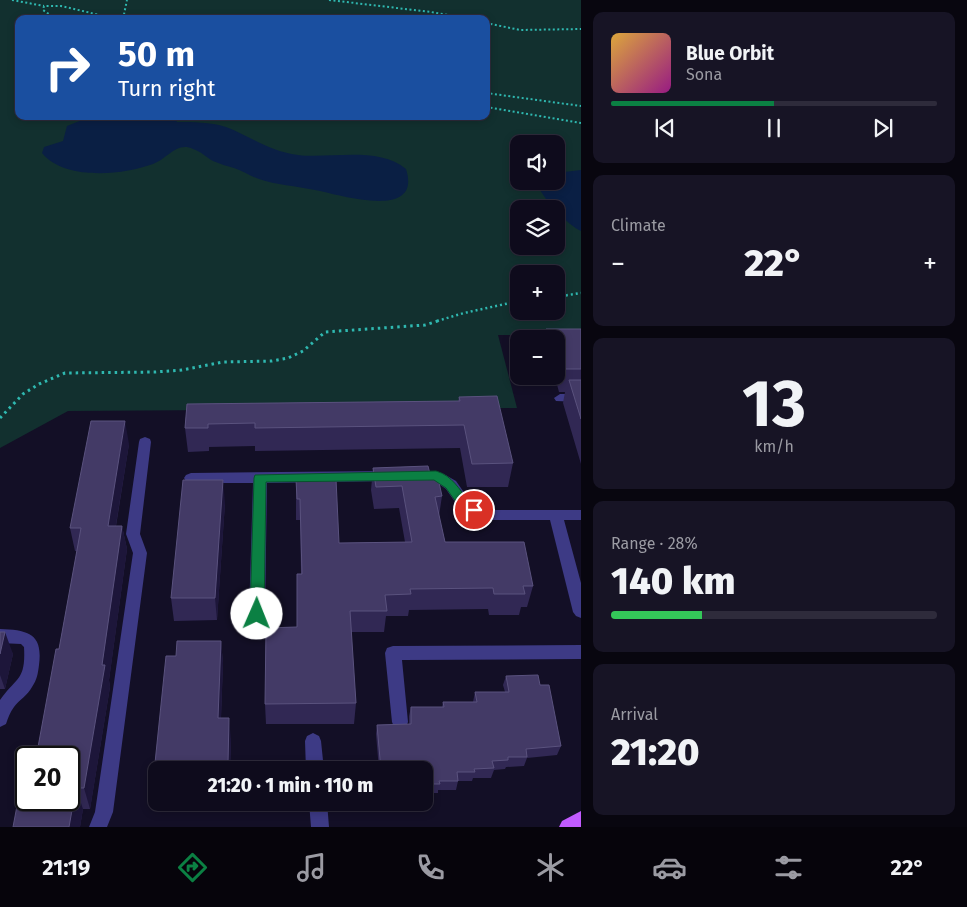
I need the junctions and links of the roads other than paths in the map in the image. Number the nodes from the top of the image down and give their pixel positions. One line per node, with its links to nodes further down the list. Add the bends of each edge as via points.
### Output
1 (560, 398): 2 (street)
2 (581, 398)
3 (145, 442): 18 (street, via 133,534 140,553 104,812)
4 (191, 478): 5 (street)
5 (260, 478): 6 (street, via 436,476 451,485 466,505 484,515); 9 (street)
6 (556, 515): 7 (street); 8 (street)
7 (581, 516)
8 (581, 612)
9 (257, 614)
10 (0, 636): 12 (street, via 21,636 30,642 34,650 28,681 3,706)
11 (581, 652): 13 (street, via 393,653)
12 (0, 719)
13 (400, 722)
14 (313, 741): 15 (street)
15 (314, 761)
16 (319, 811): 19 (street)
17 (581, 820): 20 (main road)
18 (98, 827)
19 (320, 827)
20 (568, 827)

